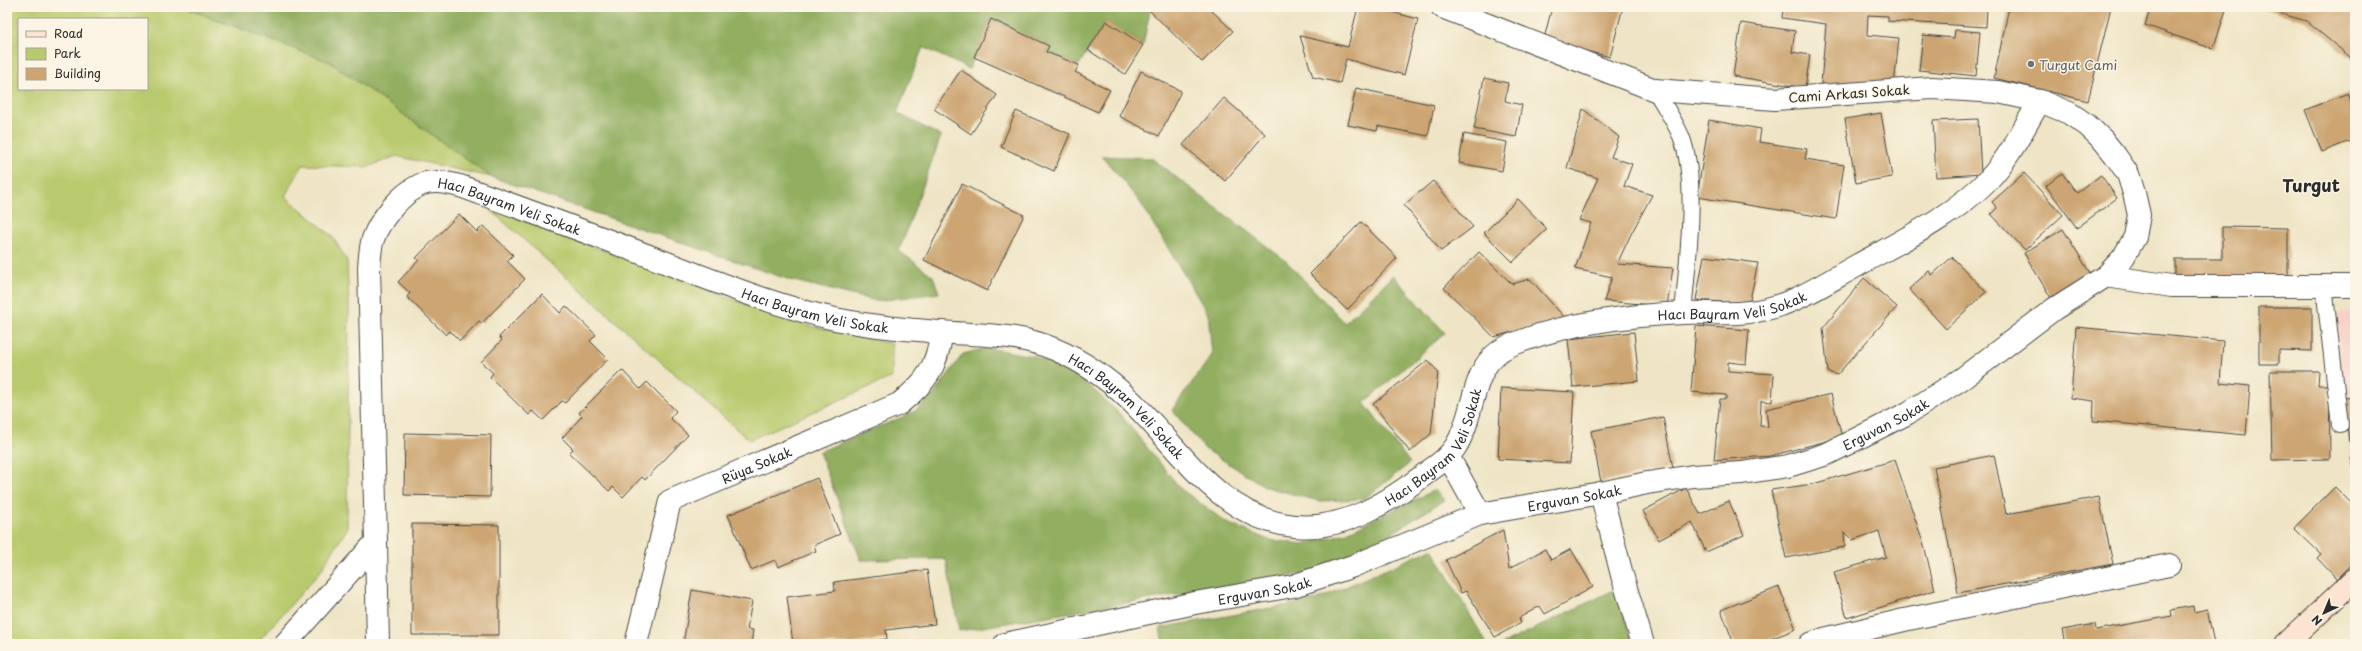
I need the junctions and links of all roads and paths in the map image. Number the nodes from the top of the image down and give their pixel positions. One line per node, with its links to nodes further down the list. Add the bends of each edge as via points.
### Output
1 (1442, 7): 2 (street, Cami Arkası Sokak)
2 (1655, 90): 3 (street, Cami Arkası Sokak, via 1775,98 1932,88 1998,92); 7 (lane, via 1681,136 1688,160 1690,225)
3 (2040, 101): 4 (street, Cami Arkası Sokak, via 2069,113 2087,125 2103,140 2128,174 2139,215 2135,237 2123,258); 7 (street, Hacı Bayram Veli Sokak, via 1993,176 1974,193 1926,227 1804,296 1774,308 1746,313)
4 (2106, 276): 5 (street, via 2172,286); 11 (street, Erguvan Sokak, via 2054,308 1963,378 1938,394 1908,413 1827,454 1788,466 1742,473 1694,476)
5 (2324, 286): 6 (street); 9 (lane)
6 (2355, 286)
7 (1683, 313): 10 (street, Hacı Bayram Veli Sokak, via 1609,319 1513,344 1495,353 1485,364 1458,443)
8 (942, 332): 10 (street, Hacı Bayram Veli Sokak, via 1022,337 1083,362 1133,403 1190,466 1219,493 1268,522 1300,527 1356,517 1389,500); 13 (street, Hacı Bayram Veli Sokak, via 881,327 834,319 740,291 460,186 440,182 421,184 388,213 373,240 369,267); 18 (street, Rüya Sokak, via 938,357 929,374 917,390 899,404 670,501)
9 (2340, 425)
10 (1448, 456): 12 (street)
11 (1602, 493): 12 (street, Erguvan Sokak); 20 (street, via 1622,575)
12 (1480, 514): 19 (street, Erguvan Sokak, via 1353,566 1293,586 1195,603)
13 (376, 542): 16 (street); 17 (street, Hacı Bayram Veli Sokak)
14 (2169, 565): 21 (street, via 1904,620)
15 (2355, 579): 22 (main road)
16 (285, 644)
17 (378, 644)
18 (636, 644)
19 (1005, 644)
20 (1643, 644)
21 (1810, 644)
22 (2286, 644)

